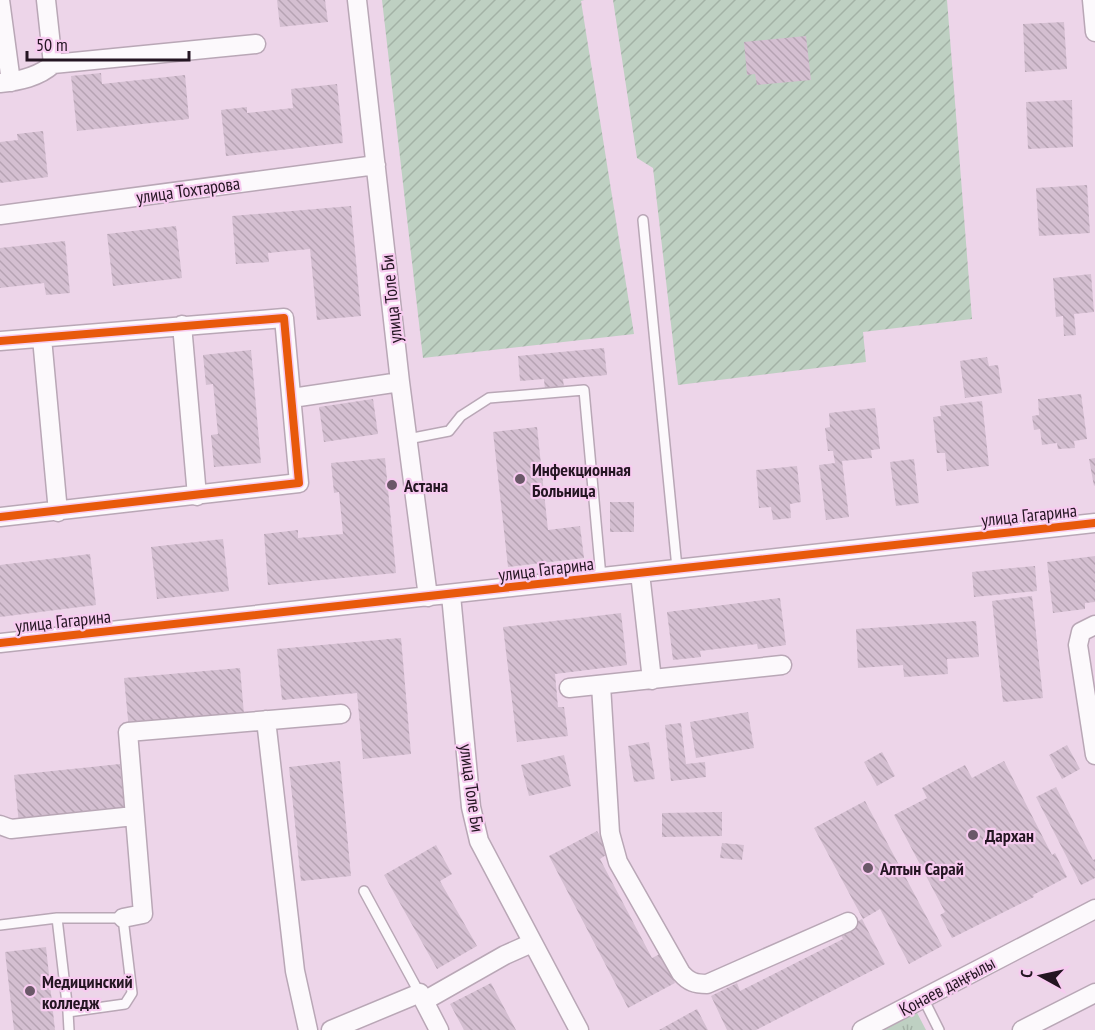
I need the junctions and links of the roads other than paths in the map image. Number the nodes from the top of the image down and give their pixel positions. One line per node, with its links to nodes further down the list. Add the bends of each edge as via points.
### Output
1 (0, 0): 8 (street)
2 (46, 0): 7 (street)
3 (357, 0): 9 (street, улица Толе Би)
4 (1094, 6): 5 (street)
5 (1095, 32)
6 (256, 44): 7 (street)
7 (53, 64): 8 (street, via 46,71)
8 (5, 83)
9 (376, 165): 10 (street, улица Тохтарова); 15 (street, улица Толе Би)
10 (0, 214)
11 (643, 220): 22 (lane)
12 (182, 324): 13 (street); 16 (street, via 284,318); 18 (street)
13 (42, 338): 14 (street); 19 (street)
14 (0, 341)
15 (400, 382): 16 (street); 17 (street, улица Толе Би)
16 (292, 398): 18 (street, via 300,483)
17 (408, 439): 24 (lane, via 448,431 461,416 489,398 584,390); 26 (street, улица Толе Би)
18 (197, 496): 19 (street)
19 (57, 512): 20 (street)
20 (0, 517)
21 (1095, 523): 22 (street, улица Гагарина)
22 (677, 568): 23 (street, улица Гагарина)
23 (640, 573): 24 (street, улица Гагарина); 30 (street)
24 (601, 577): 25 (street, улица Гагарина)
25 (451, 595): 26 (street, улица Гагарина); 44 (street, улица Толе Би, via 471,807 479,841)
26 (429, 597): 28 (street, улица Гагарина)
27 (1095, 625): 35 (street, via 1081,632 1078,645)
28 (0, 643)
29 (782, 665): 30 (street)
30 (652, 680): 31 (street)
31 (601, 685): 32 (street); 42 (street, via 610,833 618,862 688,981 707,984)
32 (569, 688)
33 (341, 714): 34 (street)
34 (266, 720): 36 (street, via 128,732); 50 (street, via 295,971)
35 (1095, 755)
36 (134, 816): 37 (street, via 12,829); 41 (street, via 143,914)
37 (0, 825)
38 (364, 891): 46 (lane)
39 (1095, 909): 47 (street, Қонаев даңғылы)
40 (57, 918): 41 (lane); 43 (lane); 48 (lane)
41 (123, 918): 48 (lane, via 130,999 125,1004)
42 (848, 922)
43 (0, 925)
44 (532, 943): 46 (street); 53 (street, улица Толе Би)
45 (1095, 993): 56 (street)
46 (422, 997): 51 (street); 52 (street)
47 (923, 998): 54 (street, Қонаев даңғылы); 55 (lane)
48 (68, 1012): 49 (lane)
49 (69, 1030)
50 (308, 1030)
51 (331, 1030)
52 (439, 1030)
53 (579, 1030)
54 (862, 1030)
55 (939, 1030)
56 (1022, 1030)

